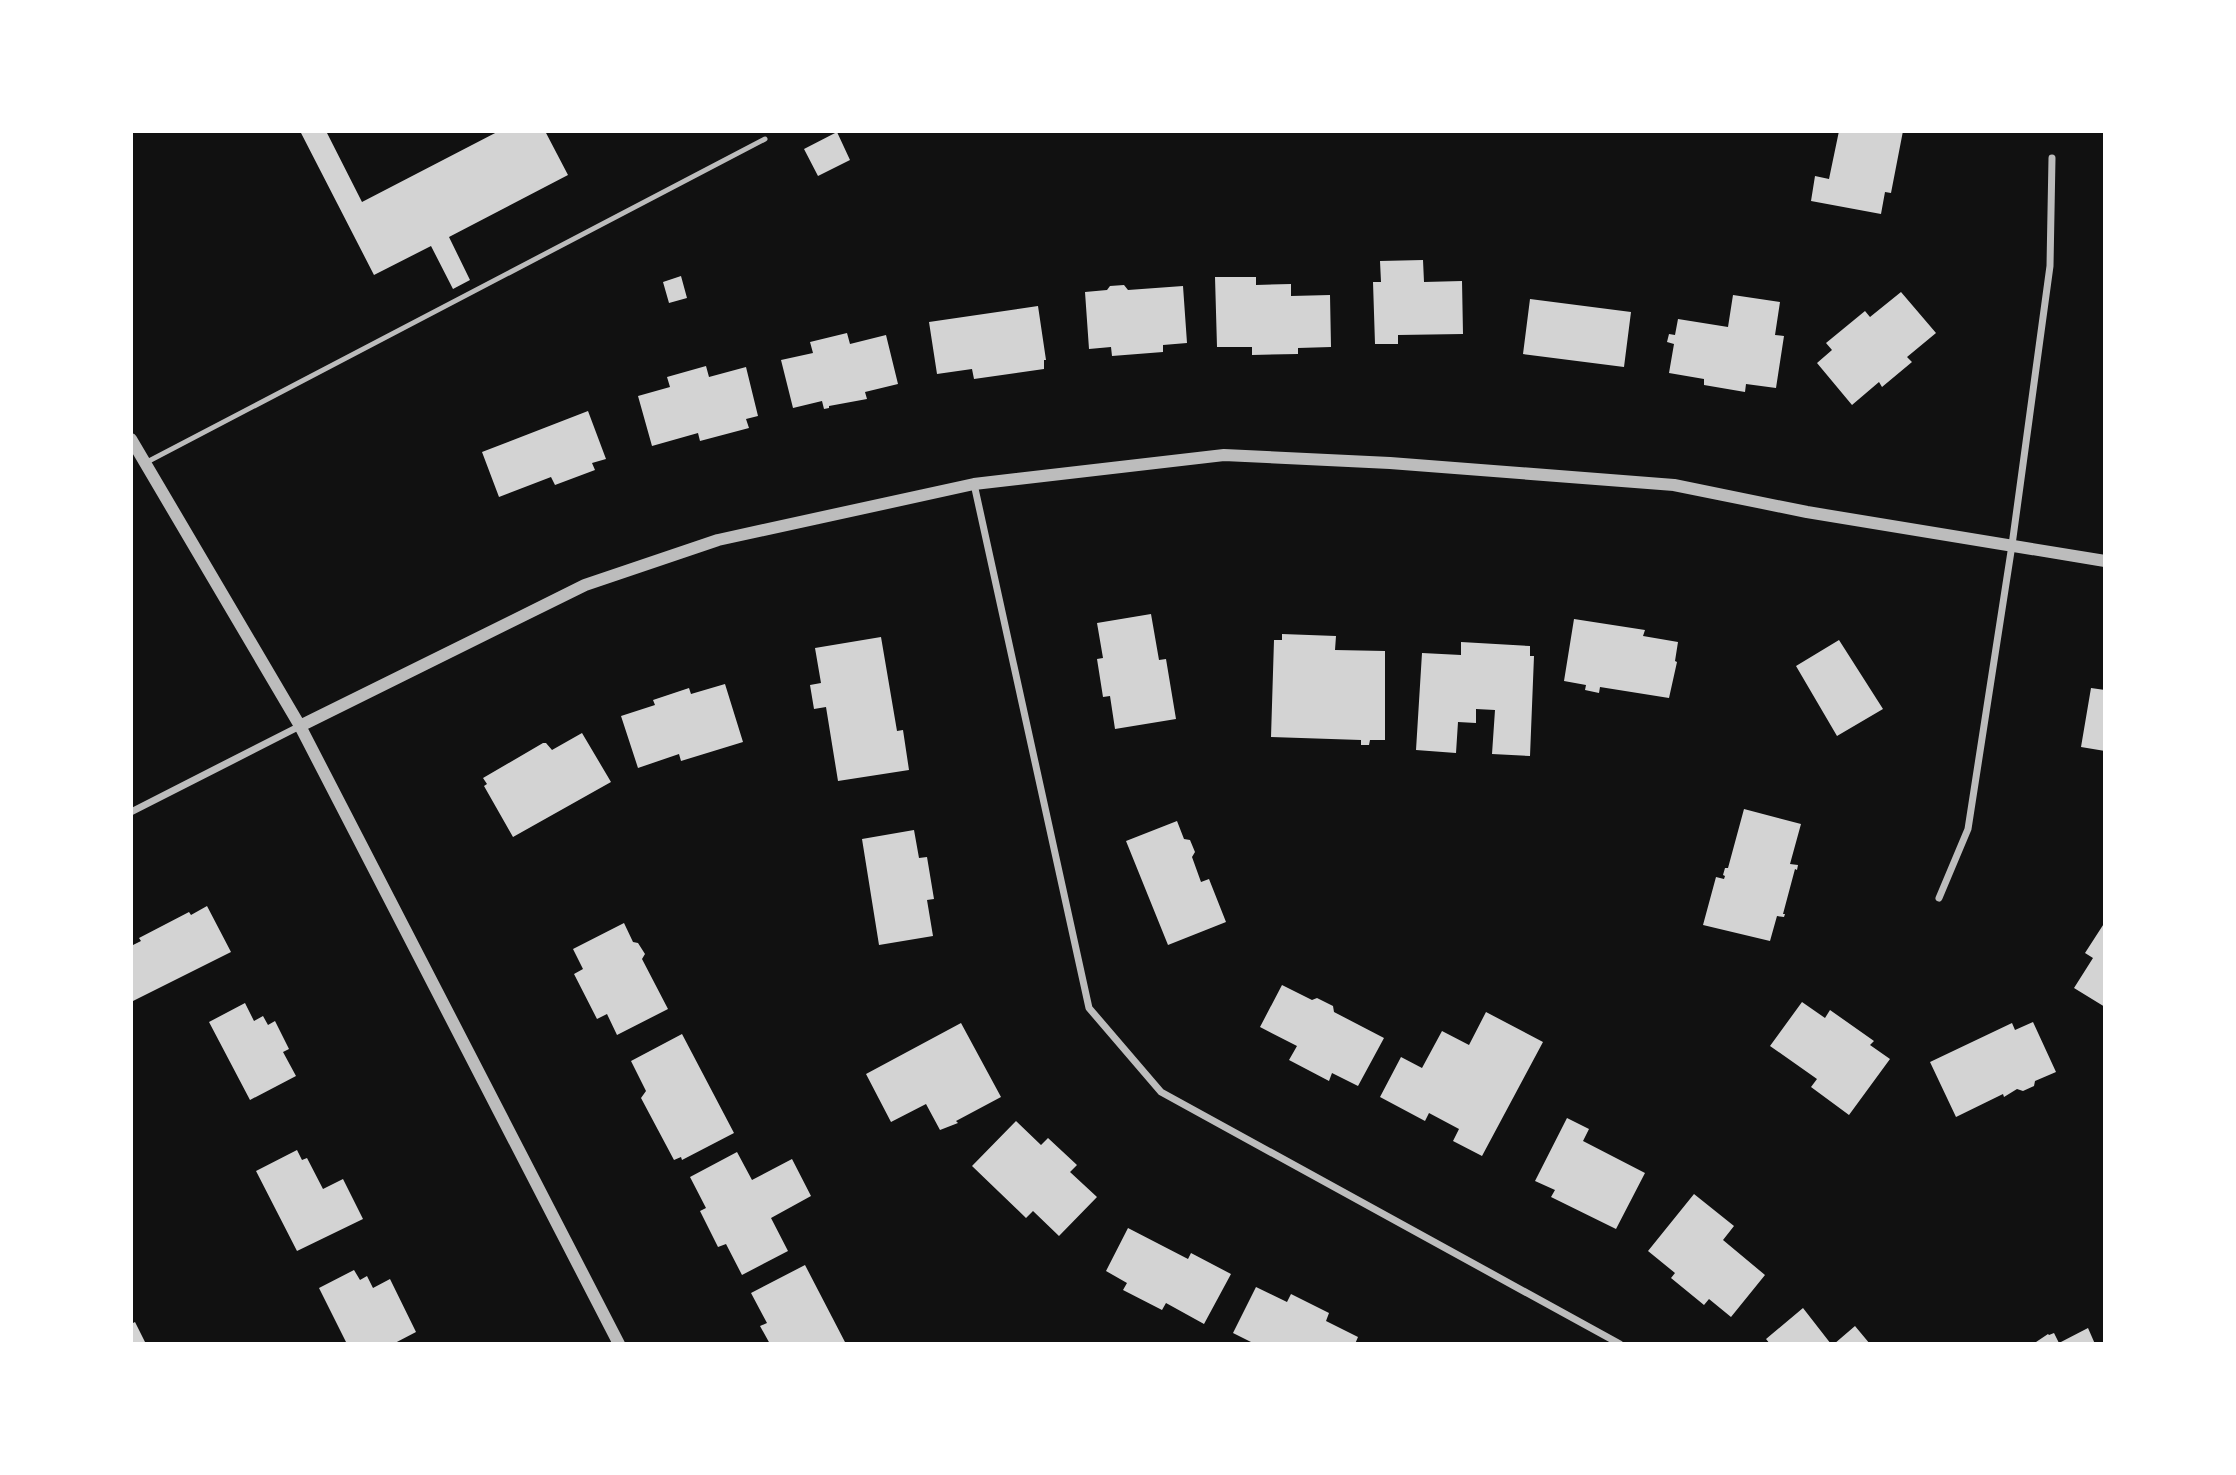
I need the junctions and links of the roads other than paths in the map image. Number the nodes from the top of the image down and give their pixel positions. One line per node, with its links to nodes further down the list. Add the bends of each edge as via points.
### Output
1 (765, 139): 4 (lane)
2 (2052, 158): 6 (street, via 2050,266)
3 (131, 439): 4 (street)
4 (144, 463): 8 (street)
5 (974, 484): 6 (street, via 1224,455 1390,463 1674,485); 8 (street, via 718,541 585,585); 12 (street, via 1089,1007 1161,1092)
6 (2012, 545): 7 (street); 10 (street, via 1968,829)
7 (2105, 561)
8 (300, 726): 9 (street); 11 (street)
9 (131, 812)
10 (1939, 898)
11 (619, 1344)
12 (1620, 1344)

